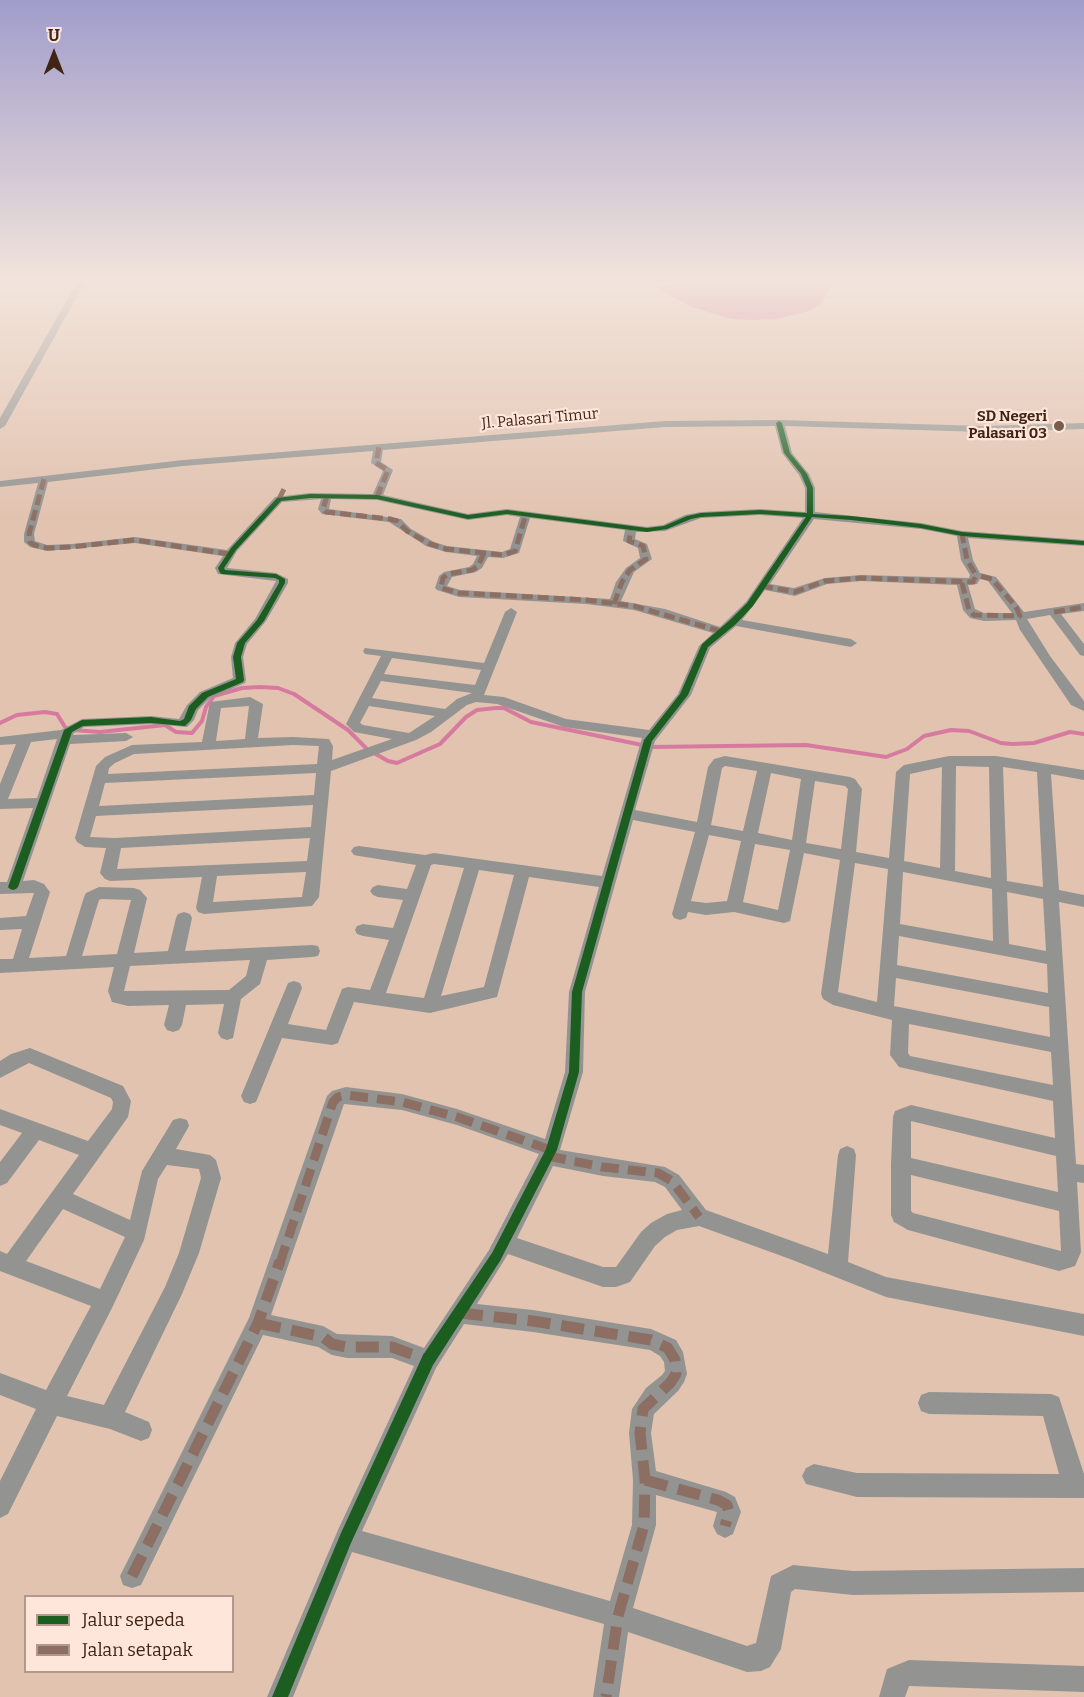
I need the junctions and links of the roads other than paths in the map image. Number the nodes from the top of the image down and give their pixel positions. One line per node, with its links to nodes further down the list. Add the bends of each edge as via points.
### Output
1 (36, 361): 3 (street)
2 (779, 423): 4 (street, Jl. Palasari Timur, via 984,429); 5 (street, Jl. Palasari Timur, via 654,425); 13 (street, via 787,453 810,488)
3 (0, 426)
4 (1084, 426)
5 (379, 447): 6 (street, Jl. Palasari Timur); 10 (street, via 376,463 388,470)
6 (44, 479): 7 (street, Jl. Palasari Timur); 18 (street, via 29,534 34,544 72,548 135,540)
7 (0, 484)
8 (286, 484): 11 (street)
9 (327, 496): 10 (street); 11 (street); 17 (street, via 323,509 327,512 390,519 430,544)
10 (377, 497): 12 (street, via 468,517)
11 (279, 499): 18 (street)
12 (526, 514): 14 (street); 17 (street, via 515,551 503,555)
13 (810, 516): 14 (street, via 717,512 689,517 657,530); 15 (street, via 886,521); 21 (street)
14 (631, 530): 22 (street, via 628,541 643,546 646,559 630,570)
15 (962, 534): 16 (street); 19 (street, via 967,560)
16 (1084, 543)
17 (484, 553): 22 (street, via 478,566 448,574 442,579 441,588 479,595)
18 (229, 554): 39 (street, via 222,572 282,579 260,621 241,644 237,657 240,680 205,695 182,724 141,720 82,723)
19 (976, 575): 20 (street, via 973,582); 26 (street, via 992,579)
20 (962, 583): 21 (street, via 861,578 825,581 795,592); 26 (street, via 974,615)
21 (762, 586): 27 (street)
22 (614, 604): 28 (street, via 661,612)
23 (1084, 607): 25 (street)
24 (511, 612): 33 (street)
25 (1054, 612): 26 (street); 31 (street)
26 (1020, 616): 37 (street, via 1066,688)
27 (733, 622): 28 (street); 29 (street)
28 (720, 631): 45 (street, via 705,646 684,695)
29 (851, 643)
30 (369, 651): 32 (street)
31 (1084, 652)
32 (388, 654): 33 (street); 34 (street)
33 (488, 667): 35 (street)
34 (376, 677): 35 (street); 36 (street)
35 (477, 694): 38 (street); 45 (street, via 564,723)
36 (364, 701): 38 (street); 41 (street, via 354,727)
37 (1084, 707)
38 (446, 713): 41 (street)
39 (68, 732): 40 (street); 42 (street); 57 (street)
40 (26, 737): 43 (street); 56 (street)
41 (411, 737): 50 (street)
42 (126, 738)
43 (0, 741)
44 (251, 743): 46 (street); 46 (street, via 256,704 250,701 215,705); 50 (street, via 324,742)
45 (648, 743): 59 (street)
46 (208, 745): 54 (street, via 132,750 105,763)
47 (996, 761): 48 (street); 51 (street); 76 (street)
48 (949, 762): 69 (street, via 903,772); 74 (street)
49 (765, 767): 52 (street); 60 (street, via 718,762); 62 (street)
50 (324, 768): 54 (street); 55 (street)
51 (1044, 768): 53 (street); 80 (street)
52 (808, 775): 64 (street); 66 (street, via 854,785)
53 (1084, 775)
54 (99, 779): 58 (street)
55 (319, 800): 58 (street); 61 (street)
56 (0, 803): 57 (street)
57 (43, 803): 77 (street)
58 (90, 811): 63 (street, via 82,841)
59 (628, 814): 60 (street); 75 (street)
60 (703, 828): 62 (street); 83 (street, via 681,910)
61 (316, 832): 63 (street); 70 (street)
62 (750, 838): 64 (street); 83 (street)
63 (115, 843): 73 (street)
64 (798, 847): 66 (street); 83 (street, via 784,917)
65 (359, 851): 67 (street)
66 (848, 856): 69 (street); 106 (street, via 829,994)
67 (425, 861): 68 (street, via 434,858); 81 (street)
68 (473, 864): 72 (street); 105 (street)
69 (896, 865): 74 (street); 87 (street)
70 (314, 866): 71 (street); 71 (street, via 311,897 306,902 211,909 203,905)
71 (209, 871): 73 (street)
72 (523, 871): 75 (street); 105 (street, via 491,992)
73 (110, 875): 79 (street)
74 (947, 875): 76 (street)
75 (608, 883): 119 (street, via 577,992 574,1072)
76 (998, 886): 80 (street); 90 (street)
77 (6, 888): 85 (street, via 39,888 42,892)
78 (378, 891): 81 (street)
79 (99, 892): 95 (street, via 134,894 139,898); 96 (street, via 92,897)
80 (1053, 895): 82 (street); 94 (street)
81 (413, 896): 89 (street)
82 (1084, 901)
83 (734, 906)
84 (184, 918): 93 (street)
85 (33, 922): 86 (street); 97 (street)
86 (0, 924)
87 (891, 929): 90 (street); 99 (street)
88 (363, 930): 89 (street)
89 (399, 935): 103 (street)
90 (1000, 949): 94 (street)
91 (312, 951): 92 (street)
92 (260, 954): 93 (street); 102 (street, via 254,979)
93 (175, 957): 95 (street)
94 (1055, 959): 104 (street)
95 (124, 960): 96 (street); 101 (street, via 118,996)
96 (72, 963): 97 (street)
97 (19, 965): 98 (street)
98 (0, 966)
99 (888, 970): 104 (street); 106 (street)
100 (294, 988): 108 (street)
101 (178, 998): 102 (street); 107 (street)
102 (231, 998): 109 (street)
103 (376, 998): 105 (street); 108 (street, via 348,994 332,1038)
104 (1057, 1002): 110 (street)
105 (430, 1006)
106 (893, 1013): 110 (street); 112 (street, via 899,1055 905,1062)
107 (173, 1024)
108 (277, 1030): 113 (street)
109 (227, 1034)
110 (1059, 1046): 112 (street)
111 (0, 1070): 118 (street, via 30,1054 117,1092 122,1101 121,1111)
112 (1061, 1095): 117 (street)
113 (250, 1096)
114 (0, 1117): 116 (street)
115 (180, 1126): 121 (street)
116 (36, 1129): 118 (street); 124 (street)
117 (1064, 1149): 122 (street, via 911,1113 902,1117); 123 (street)
118 (92, 1152): 125 (street)
119 (550, 1153): 127 (street, via 603,1167 658,1173 672,1181); 129 (street); 134 (street, via 457,1117 402,1102 338,1097 333,1102)
120 (848, 1155): 131 (street)
121 (163, 1156): 128 (street, via 149,1177); 140 (street, via 203,1161 209,1166 211,1178 189,1253 172,1294)
122 (901, 1164): 126 (street); 126 (street, via 899,1207 908,1221 1059,1261 1068,1259 1071,1252)
123 (1075, 1173): 126 (street)
124 (0, 1177)
125 (60, 1198): 128 (street); 130 (street)
126 (1068, 1204)
127 (699, 1217): 129 (street, via 674,1221 658,1230 623,1275 616,1277); 131 (street)
128 (137, 1233): 132 (street)
129 (504, 1243): 133 (street)
130 (5, 1263): 132 (street)
131 (837, 1266): 135 (street, via 886,1287)
132 (105, 1302): 138 (street)
133 (460, 1312): 136 (street); 143 (street, via 651,1340 668,1348 675,1360 676,1374 643,1409 639,1433)
134 (258, 1323): 136 (street, via 323,1337 346,1347 392,1347); 148 (street)
135 (1084, 1326)
136 (428, 1360): 147 (street)
137 (0, 1384): 138 (street)
138 (51, 1403): 140 (street); 145 (street)
139 (929, 1403): 144 (street, via 1051,1405)
140 (110, 1418): 141 (street)
141 (141, 1430)
142 (814, 1476): 144 (street, via 857,1485)
143 (645, 1480): 146 (street, via 727,1505); 150 (street, via 644,1525)
144 (1079, 1485)
145 (0, 1506)
146 (725, 1526)
147 (346, 1538): 150 (street); 152 (street)
148 (132, 1576)
149 (1084, 1580): 150 (street, via 853,1583 793,1577 780,1585 768,1649 761,1658 747,1659)
150 (618, 1616): 153 (street)
151 (1084, 1679): 154 (street, via 909,1673 896,1678)
152 (285, 1695)
153 (606, 1697)
154 (892, 1697)

